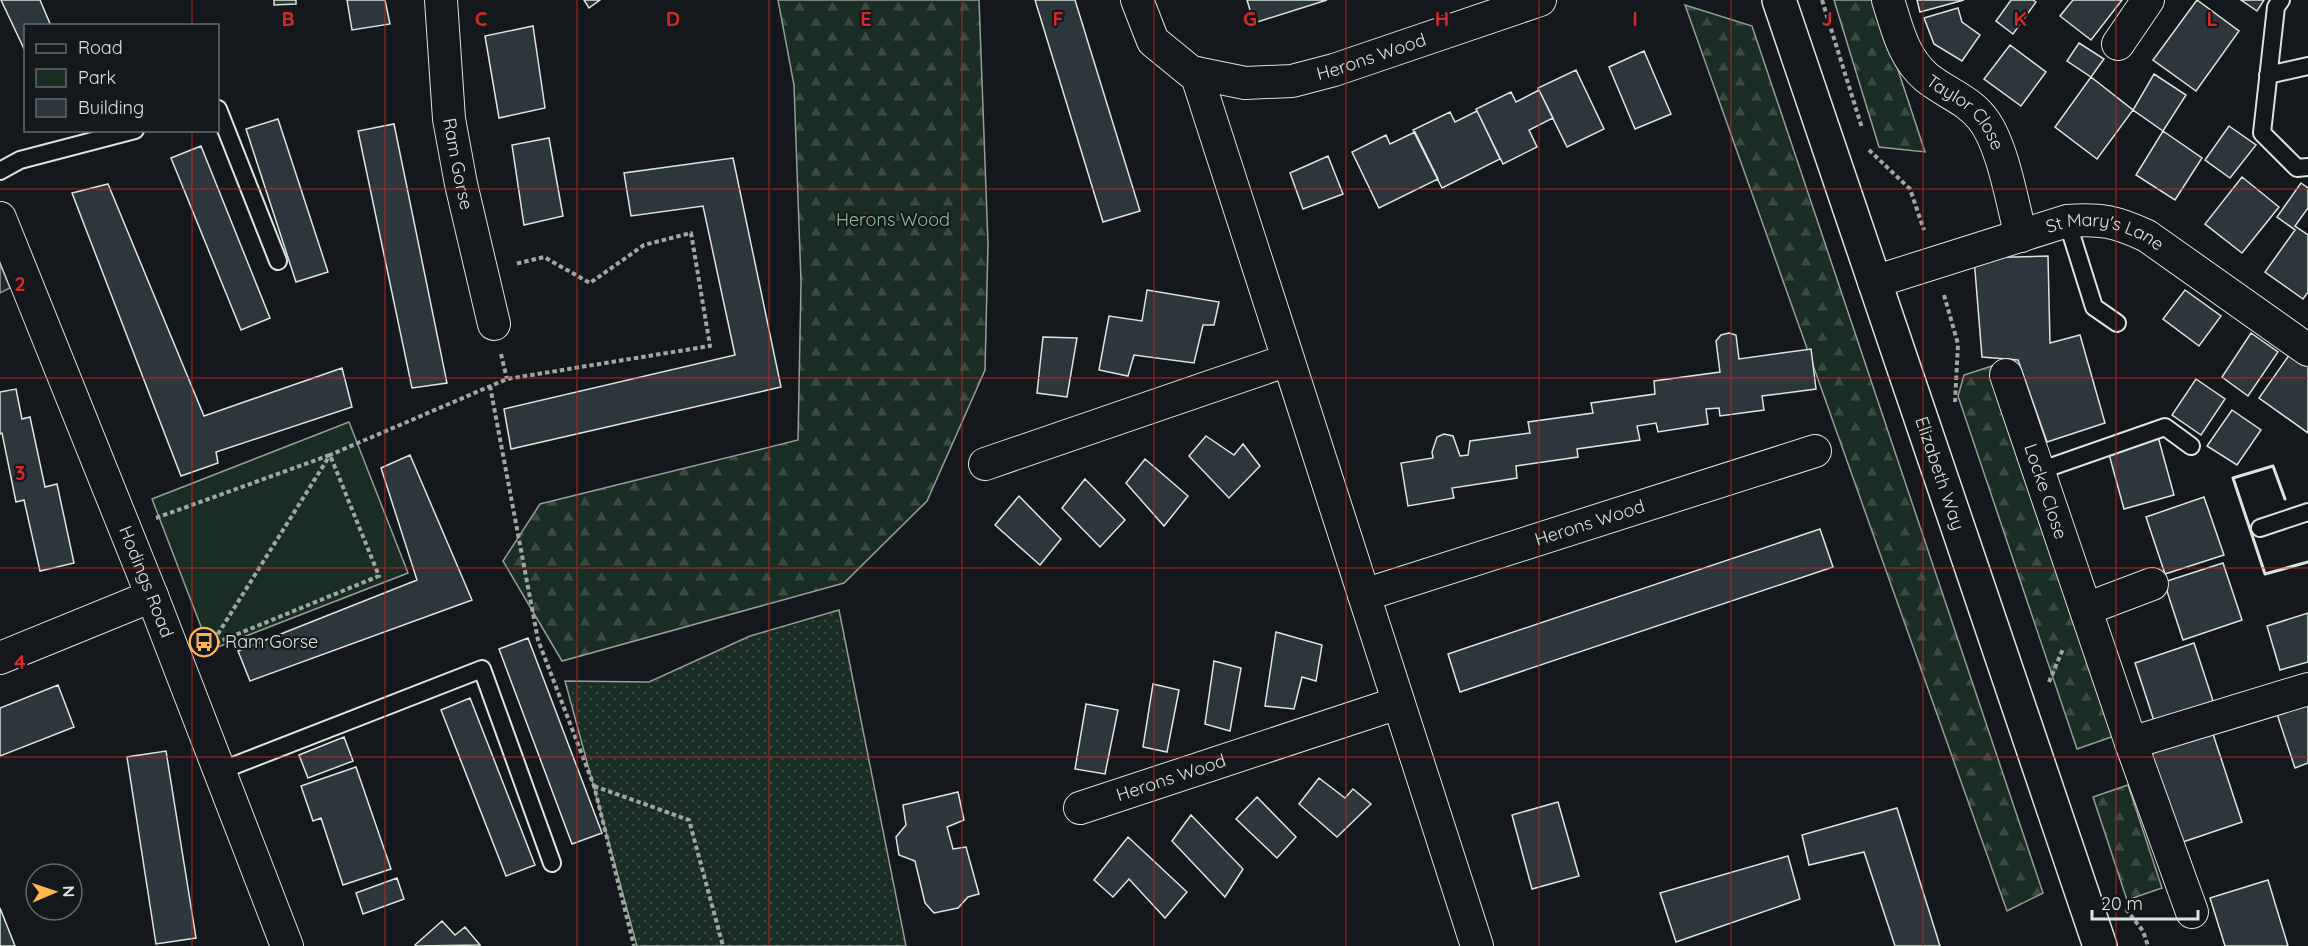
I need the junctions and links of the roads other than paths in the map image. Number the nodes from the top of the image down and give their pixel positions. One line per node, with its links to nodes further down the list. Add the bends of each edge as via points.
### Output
1 (441, 0): 22 (street, Ram Gorse, via 449,119)
2 (1137, 0): 10 (street, Herons Wood, via 1154,41)
3 (1540, 0): 10 (street, Herons Wood, via 1292,81 1245,83)
4 (1779, 0): 20 (main road, Elizabeth Way)
5 (1888, 0): 18 (street, Taylor Close, via 1907,56 1926,78 1970,105 1984,119 1998,150)
6 (2148, 0): 8 (street)
7 (2281, 0): 11 (lane, via 2276,7)
8 (2118, 44)
9 (2308, 66): 11 (lane)
10 (1196, 73): 24 (street)
11 (2268, 75): 14 (lane, via 2262,133 2297,168)
12 (219, 112): 19 (lane)
13 (127, 132): 15 (lane, via 20,160)
14 (2308, 167)
15 (0, 171)
16 (0, 218): 34 (street, Hodings Road)
17 (2067, 221): 18 (street, St Mary's Lane); 21 (lane, via 2094,307); 23 (street, St Mary's Lane, via 2092,219 2122,225 2147,236)
18 (2021, 236): 20 (street, St Mary's Lane)
19 (278, 261)
20 (1874, 282): 46 (main road, Elizabeth Way)
21 (2117, 323)
22 (494, 324)
23 (2308, 350)
24 (1288, 360): 28 (street); 33 (street)
25 (2006, 375): 29 (street, Locke Close)
26 (2191, 446): 29 (lane, via 2165,427)
27 (1815, 451): 33 (street, Herons Wood)
28 (985, 464)
29 (2039, 471): 35 (street, Locke Close)
30 (2308, 512): 31 (lane)
31 (2260, 528)
32 (2152, 585): 35 (street)
33 (1364, 595): 38 (street)
34 (152, 596): 36 (street); 40 (street, Hodings Road)
35 (2086, 609): 39 (street, Locke Close)
36 (0, 658)
37 (2308, 689): 39 (street)
38 (1398, 703): 41 (street, Herons Wood); 45 (street)
39 (2131, 743): 43 (street, Locke Close)
40 (220, 771): 42 (lane, via 482,669); 44 (street, Hodings Road)
41 (1080, 808)
42 (552, 863)
43 (2192, 912)
44 (287, 946)
45 (1477, 946)
46 (2100, 946)

